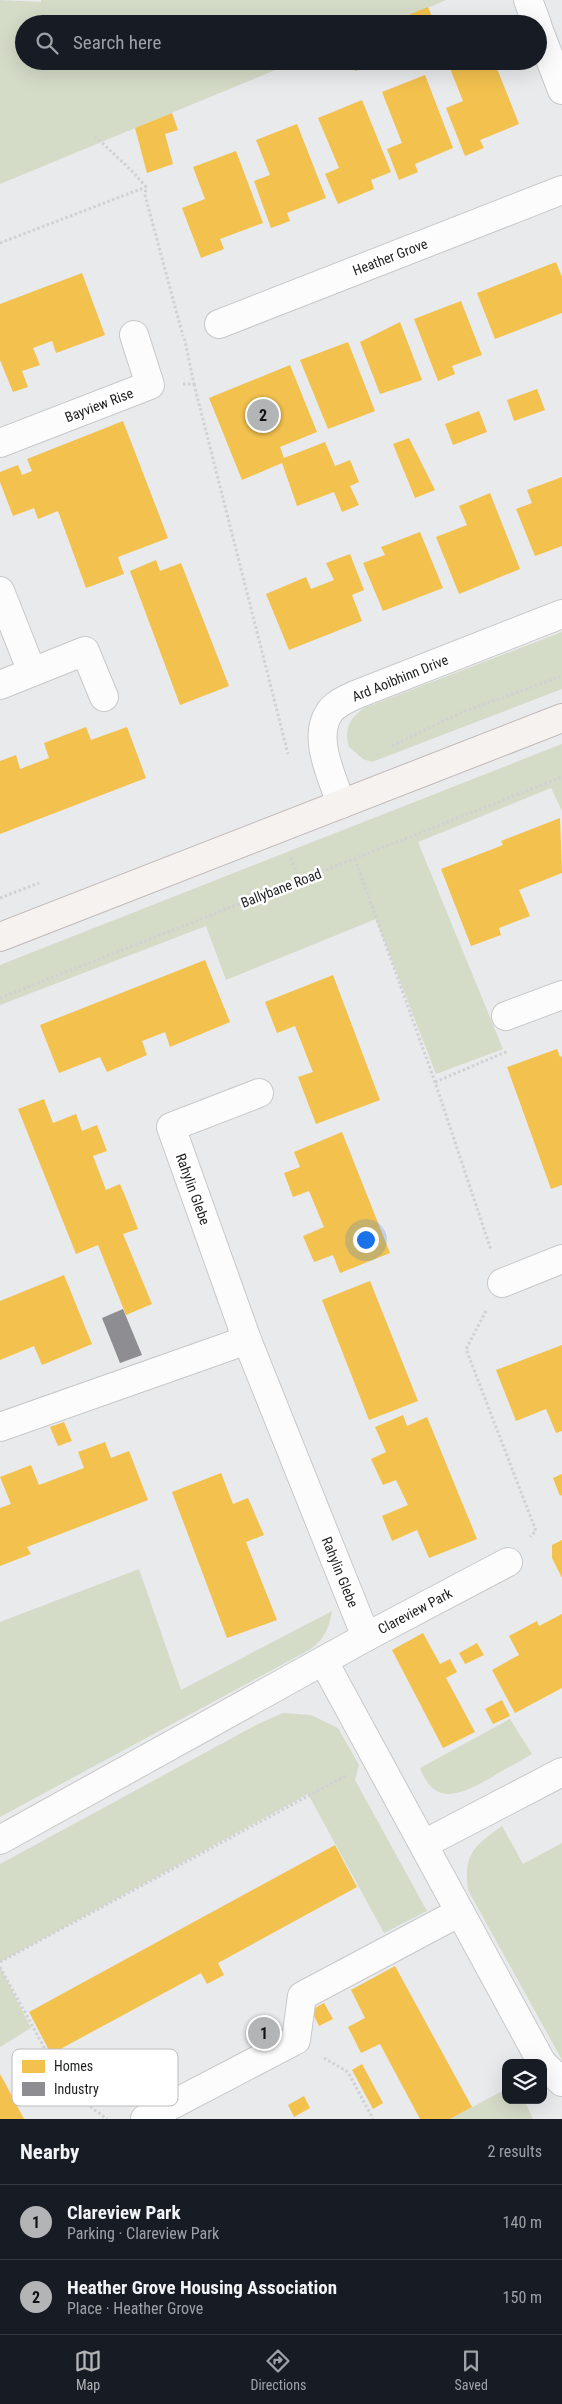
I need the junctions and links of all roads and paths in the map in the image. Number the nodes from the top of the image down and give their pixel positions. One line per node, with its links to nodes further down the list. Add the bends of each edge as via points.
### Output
1 (528, 0): 2 (street)
2 (534, 15)
3 (547, 51): 4 (street)
4 (562, 90)
5 (95, 136): 6 (path)
6 (146, 187): 8 (path); 11 (path, via 145,194)
7 (562, 190): 9 (street, Heather Grove)
8 (0, 243)
9 (219, 324): 11 (path)
10 (134, 335): 13 (street, Bayview Rise)
11 (183, 336): 12 (path)
12 (194, 384): 13 (path); 23 (path)
13 (150, 385): 14 (street, Bayview Rise)
14 (0, 443)
15 (0, 591): 17 (street)
16 (562, 614): 25 (street, Ard Aoibhinn Drive, via 355,695 330,711 324,728 323,747)
17 (32, 672): 19 (street); 20 (street, via 85,651)
18 (562, 676): 22 (path, via 460,713)
19 (0, 685)
20 (104, 697)
21 (562, 718): 25 (main road)
22 (383, 750)
23 (290, 761)
24 (562, 777): 26 (path, Ballybane Road)
25 (341, 804): 27 (main road)
26 (355, 859): 29 (path, Ballybane Road); 31 (path)
27 (0, 937)
28 (562, 995): 30 (street)
29 (0, 998)
30 (506, 1016): 31 (path, via 518,1047)
31 (435, 1082): 34 (path)
32 (259, 1094): 35 (street, Rahylin Glebe, via 171,1127)
33 (562, 1258): 34 (street)
34 (502, 1283): 37 (path, via 466,1349 536,1531)
35 (247, 1340): 36 (street); 38 (street, Rahylin Glebe)
36 (0, 1427)
37 (508, 1562): 38 (street, Clareview Park)
38 (366, 1637): 39 (street, Clareview Park)
39 (324, 1662): 40 (street); 42 (street, Clareview Park)
40 (376, 1758): 43 (street); 45 (path)
41 (562, 1772): 43 (street)
42 (0, 1840)
43 (424, 1844): 44 (street)
44 (460, 1912): 47 (street, via 302,1996); 49 (street)
45 (0, 1962)
46 (0, 1967): 48 (path)
47 (296, 2040): 52 (street); 57 (path, via 348,2072)
48 (45, 2049)
49 (541, 2059)
50 (547, 2067): 51 (street)
51 (562, 2082)
52 (178, 2102)
53 (89, 2106): 55 (path)
54 (170, 2106): 56 (street)
55 (107, 2119)
56 (145, 2119)
57 (373, 2119)

